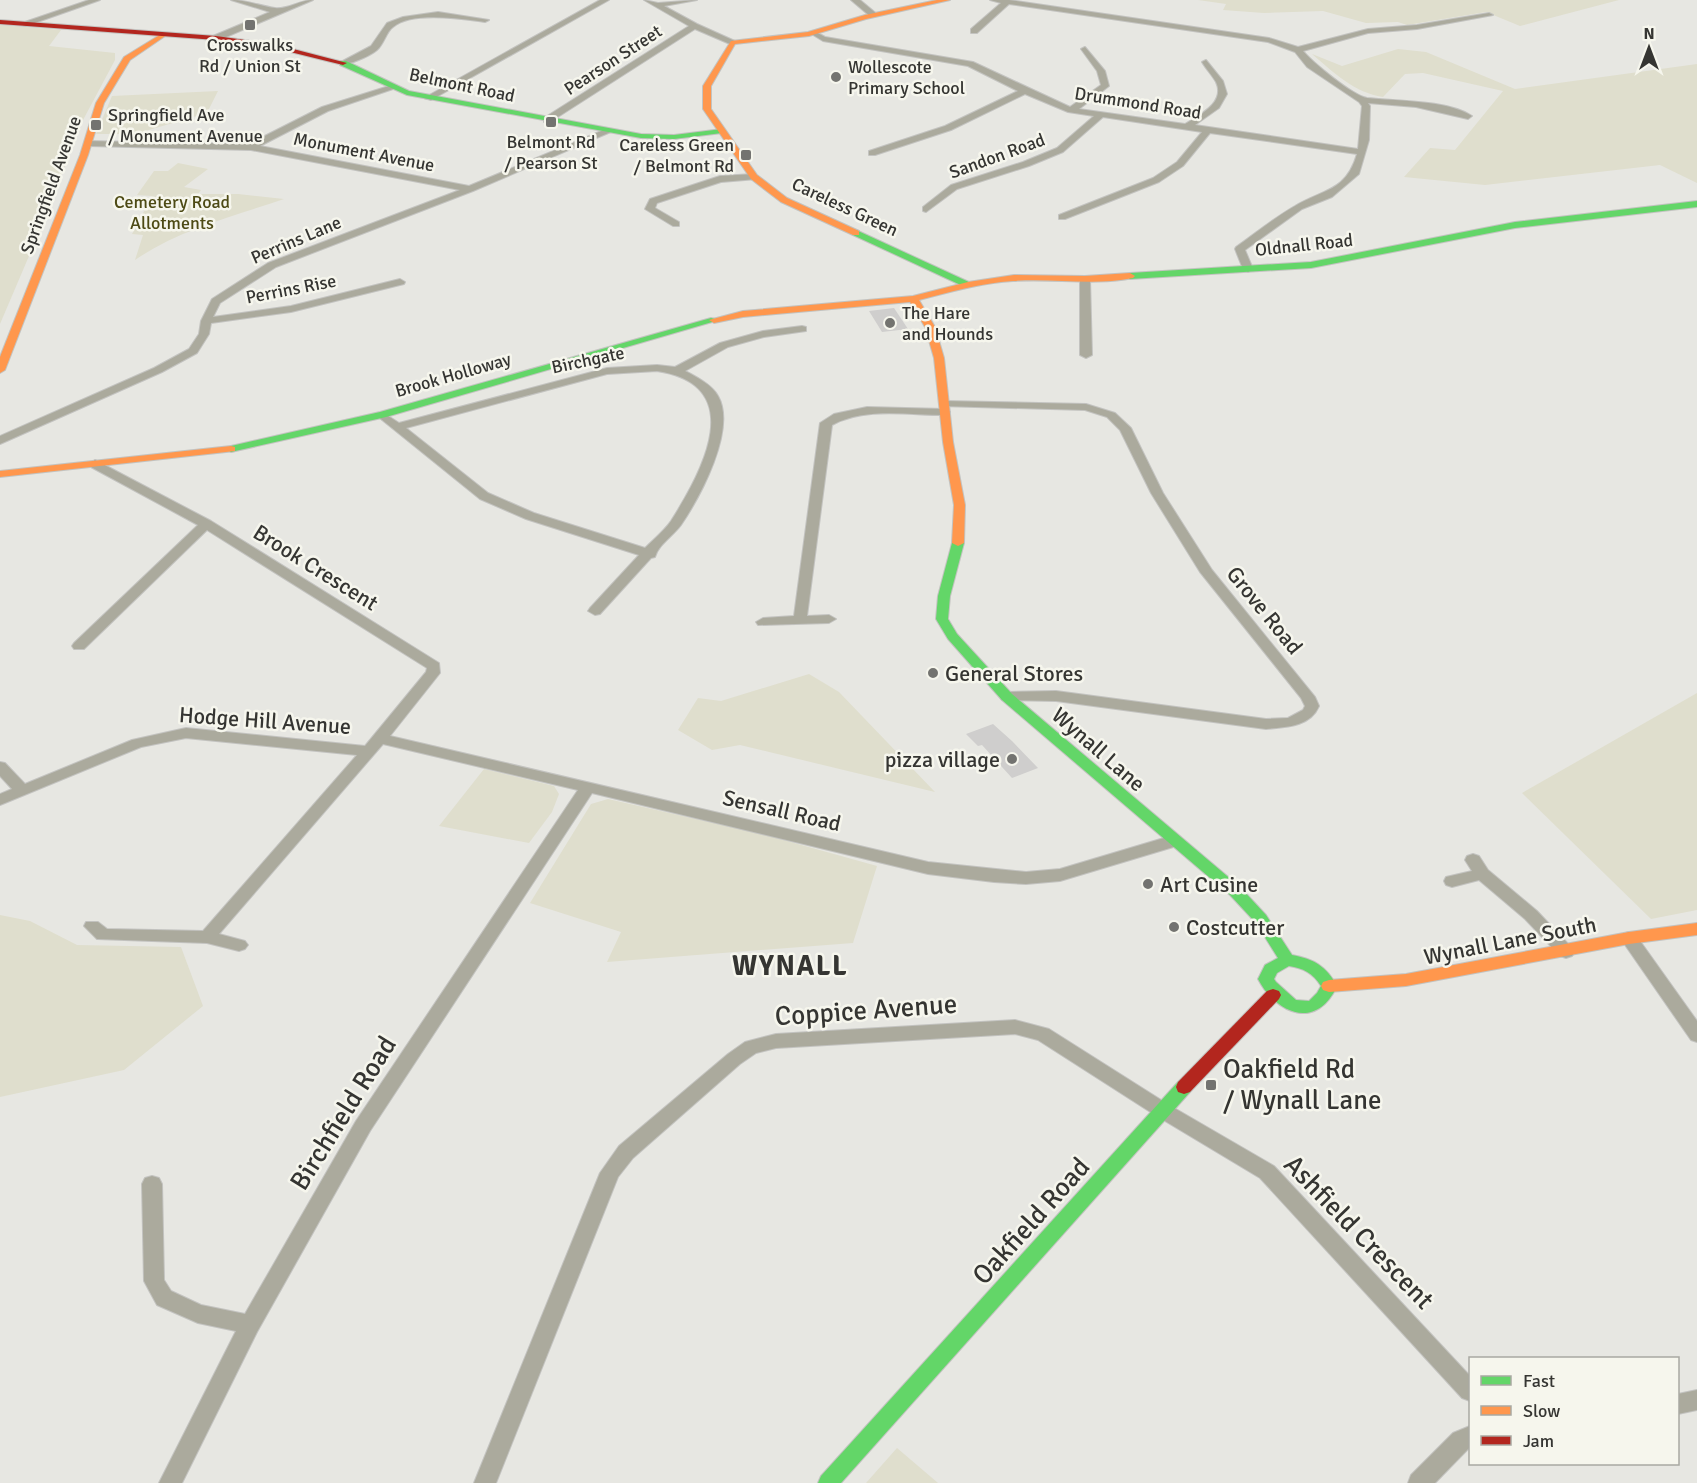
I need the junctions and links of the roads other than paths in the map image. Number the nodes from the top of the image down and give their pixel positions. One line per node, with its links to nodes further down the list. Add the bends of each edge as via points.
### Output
1 (96, 0): 17 (street)
2 (235, 0): 12 (street)
3 (309, 0): 12 (street)
4 (605, 0): 30 (street)
5 (648, 0): 11 (street)
6 (693, 0): 11 (street)
7 (855, 0): 13 (street)
8 (947, 0): 13 (street)
9 (994, 0): 10 (street)
10 (1007, 2): 19 (street); 24 (street, via 1253,37)
11 (657, 5): 18 (street)
12 (276, 11): 22 (street)
13 (874, 15): 20 (street)
14 (1489, 15): 24 (street, via 1368,31)
15 (485, 20): 26 (street, via 438,14 404,19 390,25 374,48)
16 (0, 22): 17 (street, Belmont Road)
17 (23, 24): 21 (street, Belmont Road)
18 (694, 26): 23 (street); 35 (street, Pearson Street)
19 (974, 31)
20 (814, 33): 23 (street); 29 (street, Drummond Road, via 823,39 970,64)
21 (165, 34): 22 (street, Belmont Road); 40 (street, Springfield Avenue, via 134,54 120,69 100,104)
22 (216, 38): 26 (street, Belmont Road, via 295,50)
23 (733, 42): 38 (street, Careless Green, via 707,86 707,109)
24 (1298, 50): 31 (street, via 1310,64)
25 (1085, 53): 32 (street, via 1106,82)
26 (343, 63): 28 (street, Belmont Road)
27 (1206, 66): 36 (street, via 1222,88 1222,100)
28 (392, 88): 30 (street, Belmont Road); 41 (street, Monument Avenue, via 325,109)
29 (1025, 91): 32 (street, Drummond Road); 42 (street, via 948,128 884,150)
30 (428, 98): 35 (street, Belmont Road)
31 (1362, 100): 33 (street); 43 (street, via 1366,106)
32 (1071, 110): 34 (street, Drummond Road)
33 (1464, 112)
34 (1100, 116): 36 (street, Drummond Road); 46 (street, Sandon Road, via 1060,150 954,187)
35 (547, 120): 37 (street, Belmont Road)
36 (1184, 128): 39 (street, Drummond Road)
37 (609, 131): 38 (street, Belmont Road, via 665,137); 45 (street, Perrins Lane)
38 (722, 131): 44 (street, Careless Green)
39 (1207, 131): 43 (street, Drummond Road); 48 (street, via 1180,164 1156,180 1077,216)
40 (89, 143): 41 (street, Monument Avenue); 60 (street, Springfield Avenue)
41 (251, 147): 45 (street, Monument Avenue)
42 (873, 150)
43 (1362, 152): 50 (street, via 1356,172 1329,195 1299,207 1240,249)
44 (754, 177): 49 (street, via 720,179 653,201 650,209); 53 (street, Careless Green, via 784,200)
45 (470, 189): 57 (street, Perrins Lane, via 272,265 216,301)
46 (926, 204)
47 (1697, 204): 50 (street, Oldnall Road, via 1515,225 1350,260)
48 (1062, 217)
49 (676, 224)
50 (1248, 269): 51 (street, Oldnall Road)
51 (1085, 279): 53 (street, Oldnall Road, via 1014,278); 59 (street, via 1084,332)
52 (400, 282): 54 (street, Perrins Rise)
53 (968, 285): 56 (street, Oldnall Road)
54 (381, 287): 55 (street); 57 (street, Perrins Rise, via 291,309)
55 (391, 297)
56 (913, 299): 62 (street, Wynall Lane, via 931,329); 63 (street, Brook Holloway, via 743,314 701,323)
57 (206, 321): 65 (street, Perrins Lane, via 204,334 193,351)
58 (802, 329): 61 (street, via 724,345)
59 (1089, 351)
60 (0, 370)
61 (677, 371): 64 (street, Birchgate, via 607,371); 69 (street, Birchgate, via 695,380 713,397 718,429 705,470 675,524)
62 (945, 408): 72 (street, via 862,411 837,415 826,423); 77 (street, Wynall Lane, via 960,534 942,619 952,636); 77 (street, Grove Road, via 1086,407 1118,420 1157,493 1207,572 1312,706 1303,718 1266,724 1056,696)
63 (382, 415): 64 (street); 66 (street, Brook Holloway, via 221,451)
64 (398, 427): 69 (street, via 484,496 530,516)
65 (0, 440)
66 (94, 464): 67 (street, Brook Holloway); 68 (street, Brook Crescent)
67 (0, 474)
68 (206, 524): 75 (street); 78 (street, Brook Crescent, via 434,666 433,673)
69 (650, 554): 70 (street, Birchgate)
70 (595, 611)
71 (829, 619): 72 (street)
72 (800, 620): 73 (street)
73 (763, 622)
74 (76, 629): 75 (street)
75 (93, 632): 76 (street)
76 (79, 646)
77 (1007, 697): 84 (street, Wynall Lane)
78 (380, 738): 79 (street); 81 (street, Sensall Road)
79 (367, 751): 82 (street, Hodge Hill Avenue, via 186,733 137,743); 88 (street)
80 (0, 768): 82 (street)
81 (588, 787): 84 (street, Sensall Road, via 928,868 994,876 1060,875); 98 (street, Birchfield Road, via 363,1126)
82 (22, 790): 83 (street, Hodge Hill Avenue)
83 (0, 800)
84 (1174, 841): 92 (street, Wynall Lane, via 1257,914)
85 (1452, 881): 91 (street, via 1478,867)
86 (92, 926): 88 (street, via 103,935)
87 (1697, 928): 89 (street, Wynall Lane South)
88 (207, 937): 90 (street)
89 (1629, 938): 91 (street, Wynall Lane South); 95 (street)
90 (239, 945)
91 (1566, 952): 93 (street, Wynall Lane South, via 1406,980)
92 (1287, 960): 93 (street, via 1320,970); 94 (street, via 1274,964 1267,973 1266,984)
93 (1329, 987): 94 (street, via 1326,997 1316,1005 1286,1004)
94 (1273, 995): 96 (street, Oakfield Road)
95 (1697, 1035)
96 (1162, 1110): 99 (street, Ashfield Crescent, via 1267,1173); 104 (street, Coppice Avenue, via 1042,1034 1015,1028 776,1041 751,1047 626,1152 610,1173); 105 (street, Oakfield Road)
97 (152, 1184): 98 (street, via 154,1281 164,1298 198,1314)
98 (250, 1325): 103 (street, Birchfield Road)
99 (1469, 1390)
100 (1697, 1400): 101 (street)
101 (1679, 1404)
102 (1469, 1437): 106 (street, via 1461,1440)
103 (170, 1483)
104 (485, 1483)
105 (828, 1483)
106 (1419, 1483)

